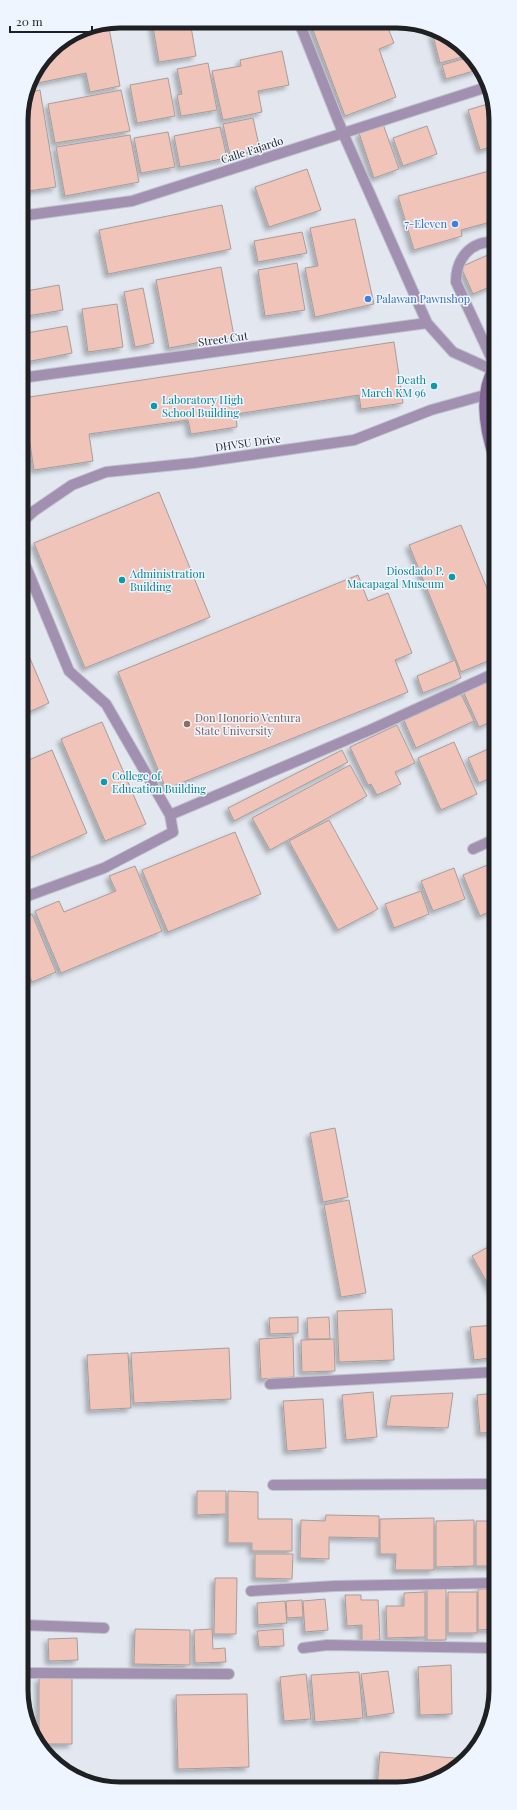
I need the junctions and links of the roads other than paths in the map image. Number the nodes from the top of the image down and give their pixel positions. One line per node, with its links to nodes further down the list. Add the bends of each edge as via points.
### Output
1 (302, 28): 3 (street)
2 (483, 88): 3 (street, Calle Fajardo)
3 (343, 133): 4 (street, Calle Fajardo, via 132,201); 6 (street)
4 (28, 215)
5 (489, 243): 7 (street, via 478,244 469,249 462,256 456,273 456,282)
6 (428, 323): 8 (street, via 454,352); 9 (street, Street Cut)
7 (489, 356)
8 (489, 365)
9 (28, 377)
10 (489, 383): 11 (main road)
11 (485, 395): 12 (main road); 13 (street, DHVSU Drive, via 431,410 354,440 194,463 106,472 72,485)
12 (489, 435)
13 (28, 516)
14 (28, 571): 16 (street, via 70,670 106,704)
15 (489, 676): 16 (street, via 370,730)
16 (170, 815): 19 (street, via 173,832 104,868)
17 (489, 842): 18 (street)
18 (473, 849)
19 (28, 896)
20 (489, 1372): 21 (street)
21 (270, 1384)
22 (489, 1484): 23 (street)
23 (273, 1485)
24 (489, 1583): 25 (street)
25 (251, 1590)
26 (28, 1625): 27 (street)
27 (104, 1628)
28 (303, 1648): 29 (street, via 327,1645)
29 (489, 1648)
30 (28, 1673): 31 (street)
31 (229, 1674)

